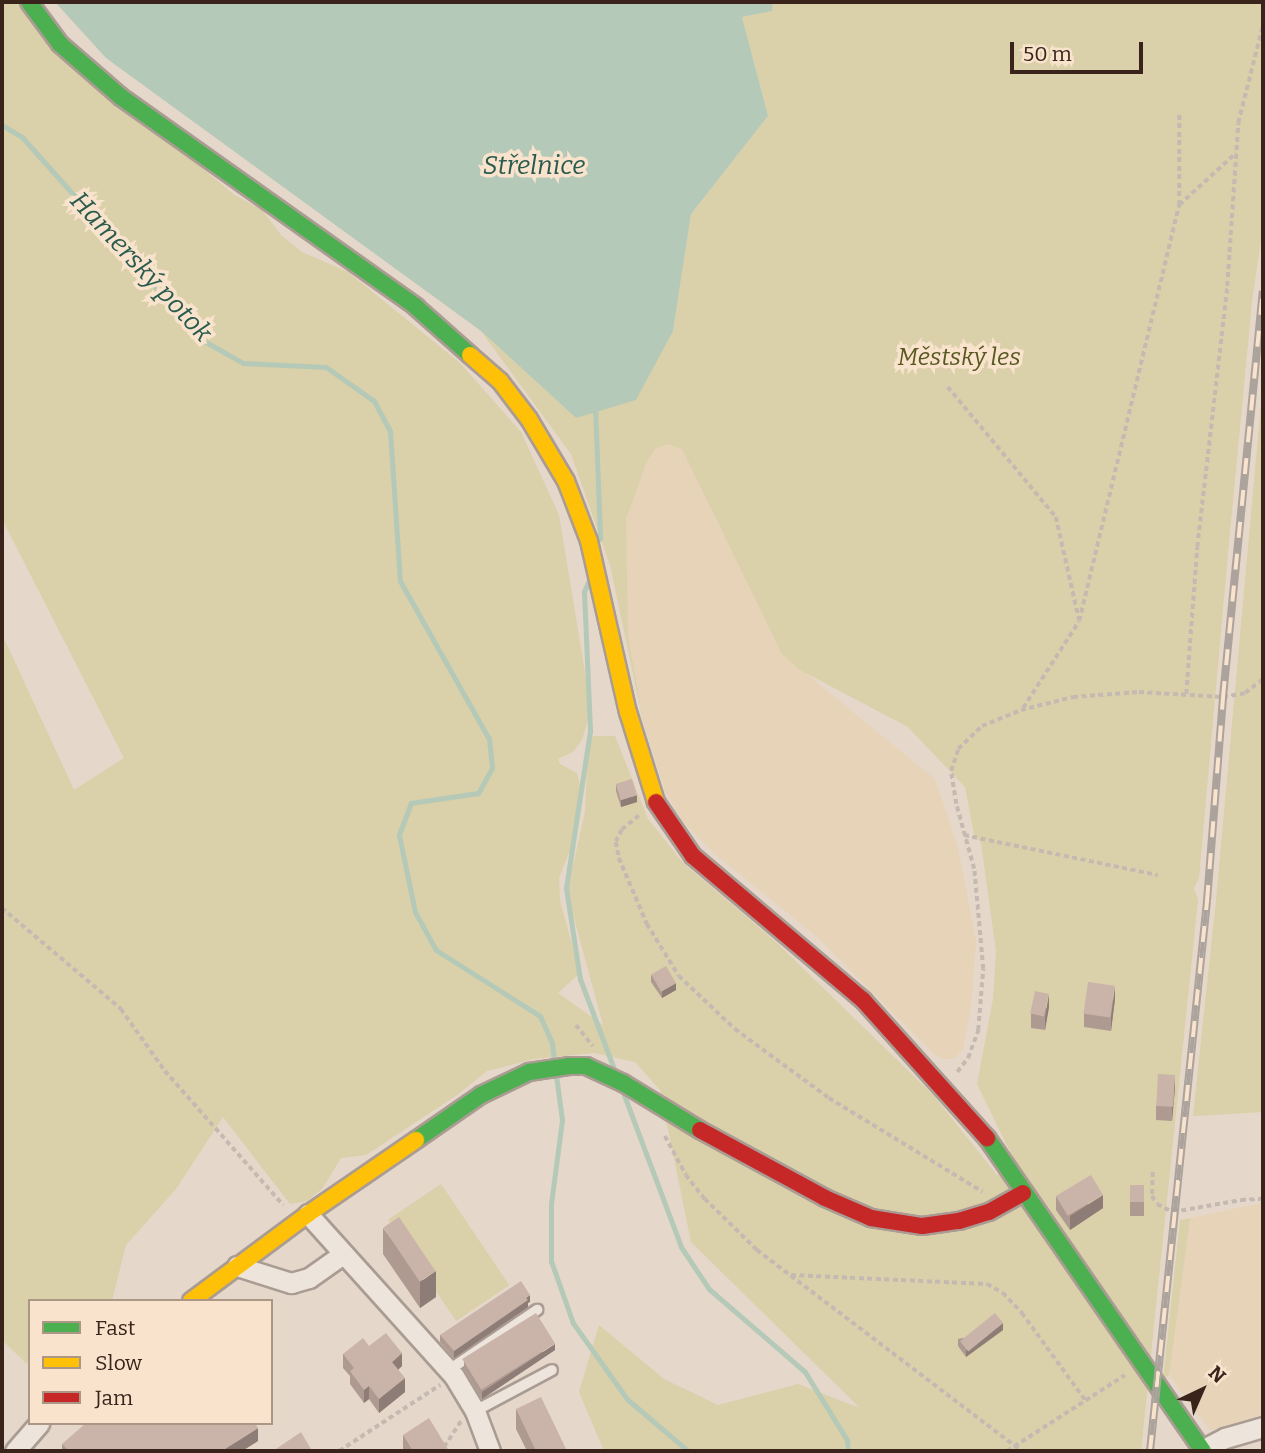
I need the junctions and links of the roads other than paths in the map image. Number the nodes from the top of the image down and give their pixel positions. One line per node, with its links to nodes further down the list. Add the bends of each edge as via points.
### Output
1 (29, 2): 2 (street, via 60,44 121,97 416,307 500,381 566,481 589,541 628,712 657,804 693,856 863,1000 986,1136)
2 (1023, 1193): 3 (street, via 959,1220 922,1226 871,1218 825,1198 610,1077 586,1066 569,1066 529,1072 481,1095); 15 (street)
3 (303, 1218): 4 (street); 5 (street)
4 (343, 1254): 5 (street, via 309,1278 291,1283); 9 (street)
5 (237, 1266): 6 (street)
6 (194, 1299)
7 (537, 1310): 9 (lane)
8 (552, 1370): 10 (lane)
9 (451, 1373): 10 (street)
10 (475, 1411): 14 (street)
11 (36, 1425): 13 (street)
12 (1263, 1427): 15 (street, via 1225,1438)
13 (15, 1451)
14 (490, 1451)
15 (1203, 1451)

